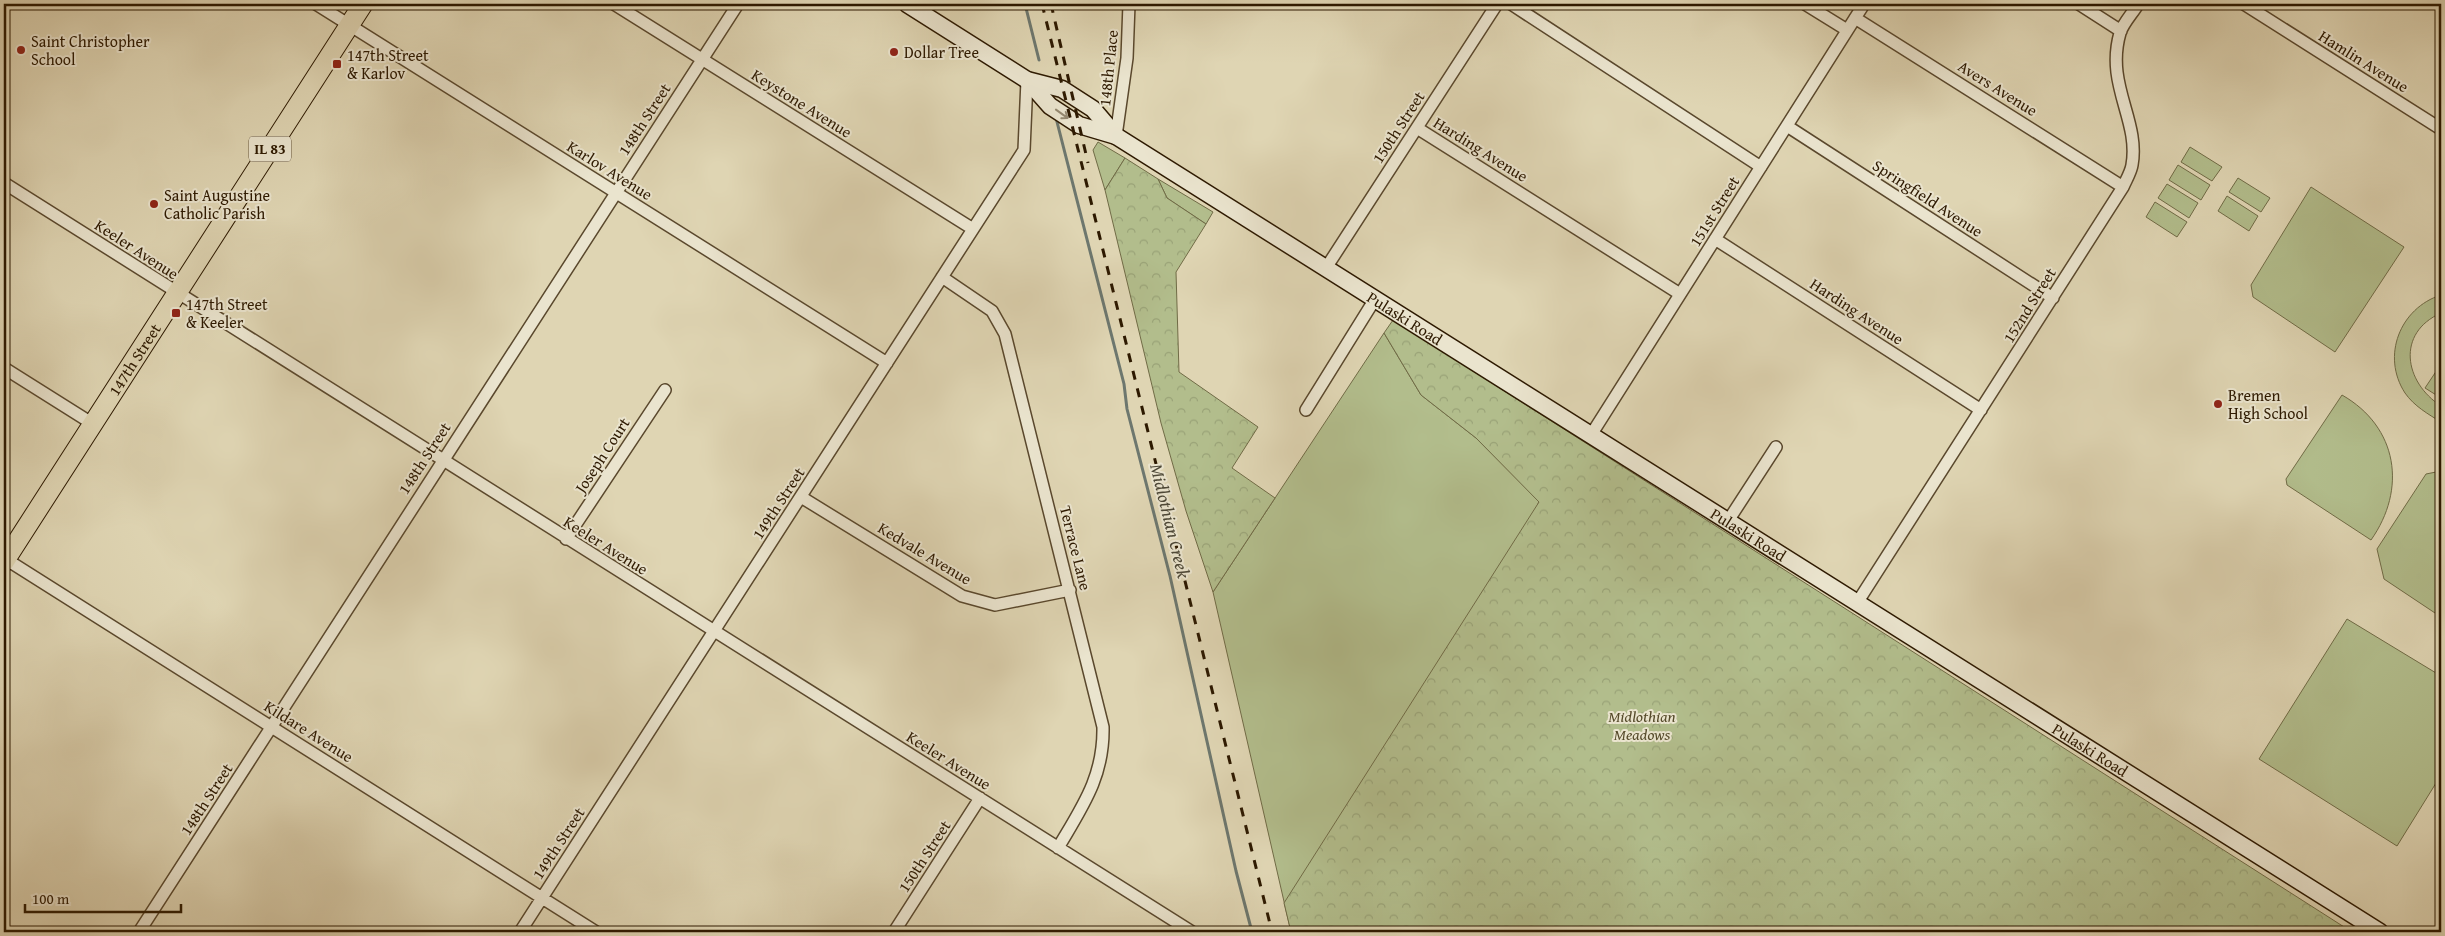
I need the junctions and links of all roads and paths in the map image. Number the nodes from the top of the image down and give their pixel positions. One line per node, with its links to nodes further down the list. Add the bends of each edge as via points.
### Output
1 (316, 4): 15 (street, Karlov Avenue)
2 (363, 4): 15 (main road, 147th Street / IL 83)
3 (614, 4): 18 (street, Keystone Avenue)
4 (738, 4): 18 (street, 148th Street)
5 (907, 4): 19 (main road, Pulaski Road)
6 (1129, 4): 23 (street, 148th Place, via 1127,58)
7 (1497, 4): 21 (street, 150th Street)
8 (1510, 4): 24 (street)
9 (1805, 4): 16 (street)
10 (1864, 4): 14 (street, 151st Street)
11 (2079, 4): 17 (street)
12 (2138, 4): 17 (street, 152nd Street)
13 (2244, 4): 22 (street, Hamlin Avenue)
14 (1855, 18): 16 (street, 151st Street); 26 (street, Avers Avenue)
15 (349, 25): 27 (street, Karlov Avenue); 32 (main road, 147th Street / IL 83)
16 (1847, 30): 20 (street, 151st Street)
17 (2121, 31): 26 (street, 152nd Street, via 2116,55 2117,79 2132,140 2132,166)
18 (702, 59): 27 (street, 148th Street); 28 (street, Keystone Avenue)
19 (1027, 80): 23 (main road, Pulaski Road, via 1062,90 1086,104); 28 (street, 149th Street, via 1024,150)
20 (1786, 126): 24 (street, 151st Street); 34 (street, Springfield Avenue)
21 (1417, 128): 30 (street, 150th Street); 33 (street, Harding Avenue)
22 (2441, 129)
23 (1116, 136): 30 (main road, Pulaski Road)
24 (1761, 167): 29 (street, 151st Street)
25 (4, 183): 32 (street, Keeler Avenue)
26 (2124, 187): 34 (street, 152nd Street)
27 (616, 193): 36 (street, Karlov Avenue); 44 (street, 148th Street)
28 (973, 229): 31 (street, 149th Street)
29 (1715, 239): 33 (street, 151st Street); 40 (street, Harding Avenue)
30 (1326, 268): 35 (main road, Pulaski Road)
31 (942, 277): 36 (street, 149th Street); 49 (street, Terrace Lane, via 992,311 1005,334)
32 (176, 294): 41 (main road, 147th Street / IL 83); 44 (street, Keeler Avenue)
33 (1680, 294): 42 (street, 151st Street)
34 (2053, 298): 40 (street, 152nd Street)
35 (1375, 299): 39 (street); 42 (main road, Pulaski Road)
36 (887, 363): 45 (street, 149th Street)
37 (4, 368): 41 (street)
38 (664, 390): 47 (street, Joseph Court)
39 (1306, 410)
40 (1982, 410): 50 (street, 152nd Street)
41 (92, 424): 48 (main road, 147th Street / IL 83)
42 (1591, 435): 46 (main road, Pulaski Road)
43 (1776, 447): 46 (street)
44 (442, 460): 47 (street, Keeler Avenue); 52 (street, 148th Street)
45 (801, 497): 49 (street, Kedvale Avenue, via 962,596 995,605); 51 (street, 149th Street)
46 (1728, 521): 50 (main road, Pulaski Road)
47 (566, 539): 51 (street, Keeler Avenue)
48 (4, 560): 52 (street, Kildare Avenue)
49 (1070, 590): 54 (street, Terrace Lane, via 1103,728 1103,750 1089,795)
50 (1858, 603): 61 (main road, Pulaski Road)
51 (714, 632): 53 (street, Keeler Avenue); 55 (street, 149th Street)
52 (272, 727): 55 (street, Kildare Avenue); 56 (street, 148th Street)
53 (980, 798): 54 (street, Keeler Avenue); 59 (street, 150th Street)
54 (1058, 848): 60 (street, Keeler Avenue)
55 (542, 898): 57 (street, 149th Street); 58 (street, Kildare Avenue)
56 (139, 932)
57 (520, 932)
58 (596, 932)
59 (894, 932)
60 (1192, 932)
61 (2380, 932)

